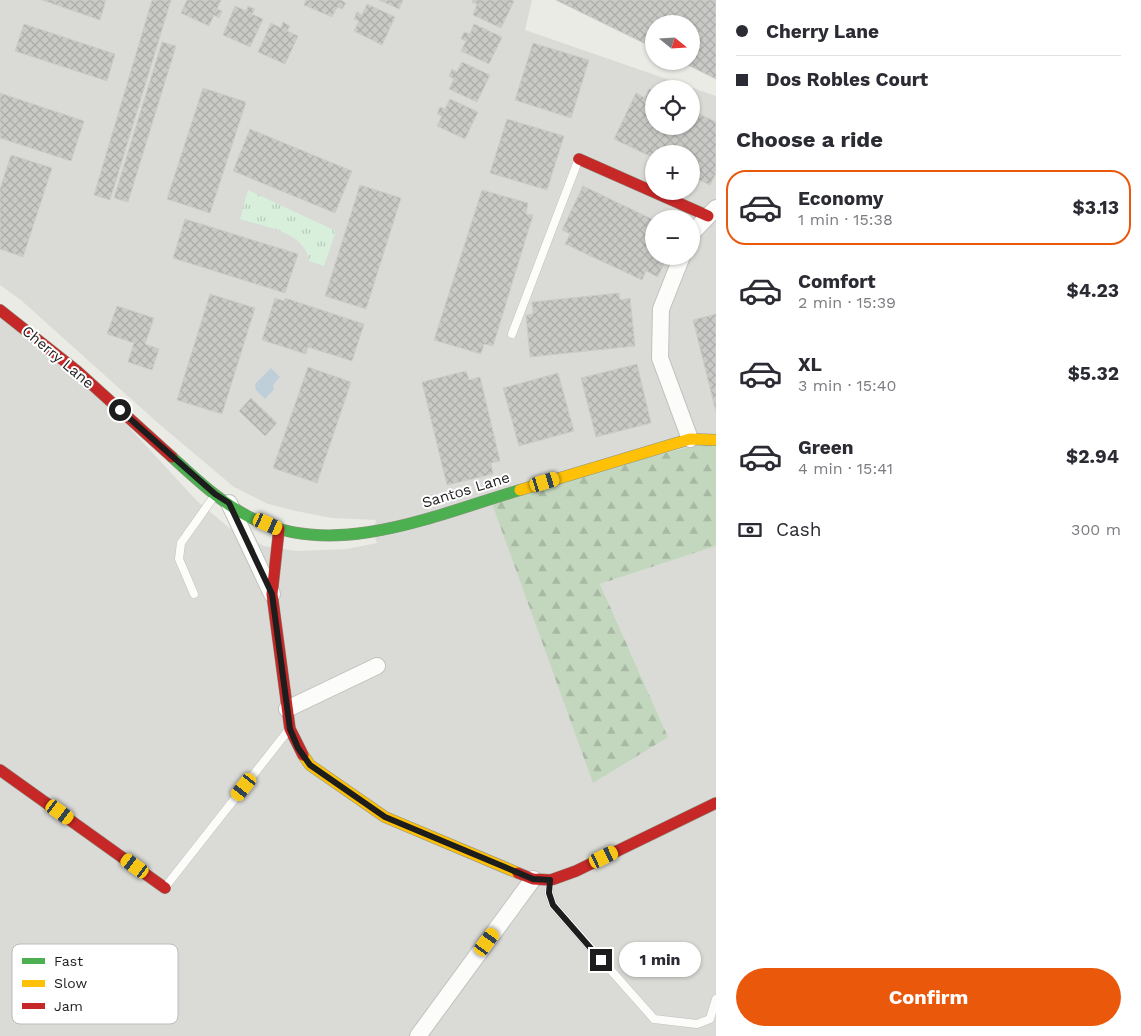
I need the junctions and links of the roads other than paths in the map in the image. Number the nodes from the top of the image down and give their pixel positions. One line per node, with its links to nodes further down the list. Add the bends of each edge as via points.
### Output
1 (579, 159): 2 (street); 6 (lane)
2 (712, 212): 3 (street)
3 (700, 225)
4 (678, 265): 7 (street, via 661,309 660,358)
5 (0, 310): 9 (street, Cherry Lane, via 80,374)
6 (512, 334)
7 (690, 439): 8 (street, Santos Lane); 10 (street, Santos Lane, via 373,534 334,535)
8 (716, 440)
9 (222, 499): 10 (street, Cherry Lane); 11 (lane, via 181,543 178,559); 12 (street, Cherry Lane)
10 (279, 529): 12 (street, Cherry Lane)
11 (194, 594)
12 (272, 594): 14 (street, Cherry Lane)
13 (377, 666): 14 (street)
14 (287, 709): 15 (street, Cherry Lane)
15 (290, 729): 18 (street, Cherry Lane, via 310,765 385,817); 20 (lane)
16 (0, 770): 20 (street)
17 (716, 803): 19 (street, Cherry Lane, via 576,871)
18 (533, 879): 19 (street, Cherry Lane); 22 (street)
19 (550, 880): 21 (lane, via 549,893 553,905 654,1019 697,1024 710,1019)
20 (165, 888)
21 (716, 999)
22 (418, 1036)

